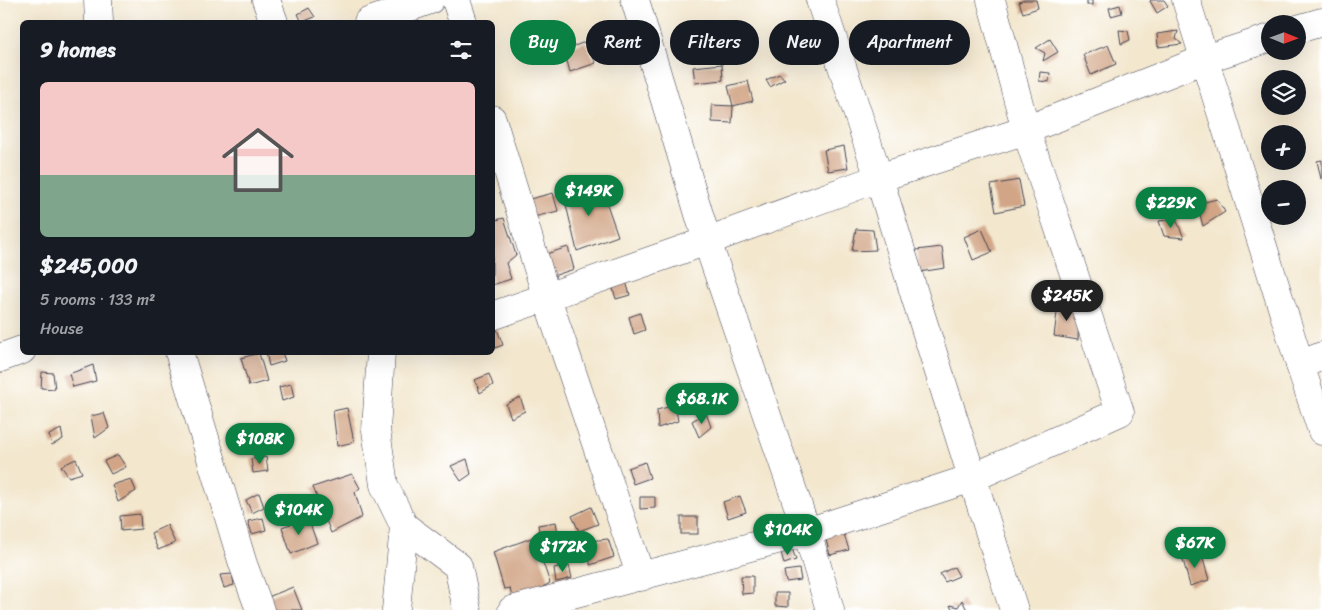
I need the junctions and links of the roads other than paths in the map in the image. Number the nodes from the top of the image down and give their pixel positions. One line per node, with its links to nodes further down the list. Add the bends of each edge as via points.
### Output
1 (98, 0): 9 (street)
2 (266, 0): 10 (street)
3 (430, 0): 11 (street)
4 (456, 0): 12 (street)
5 (635, 0): 20 (street)
6 (820, 0): 19 (street)
7 (991, 0): 18 (street)
8 (1186, 0): 16 (street)
9 (99, 20)
10 (273, 20)
11 (374, 20)
12 (462, 20)
13 (1322, 22): 14 (street)
14 (1306, 27)
15 (1261, 41): 16 (street)
16 (1206, 58): 18 (street); 27 (street)
17 (495, 129): 21 (street)
18 (1026, 130): 19 (street); 29 (street, via 1120,412)
19 (879, 178): 20 (street); 29 (street)
20 (707, 241): 21 (street); 31 (street)
21 (547, 298): 22 (street); 32 (street)
22 (495, 315)
23 (20, 351): 26 (street)
24 (180, 355): 33 (street)
25 (381, 355): 30 (street, via 376,430 384,485)
26 (0, 358)
27 (1311, 360): 28 (street)
28 (1322, 431)
29 (972, 478): 31 (street); 38 (street)
30 (404, 526): 34 (street); 35 (street, via 458,566)
31 (807, 532): 32 (street); 37 (street)
32 (641, 577): 36 (street)
33 (260, 610)
34 (396, 610)
35 (467, 610)
36 (512, 610)
37 (830, 610)
38 (1014, 610)

